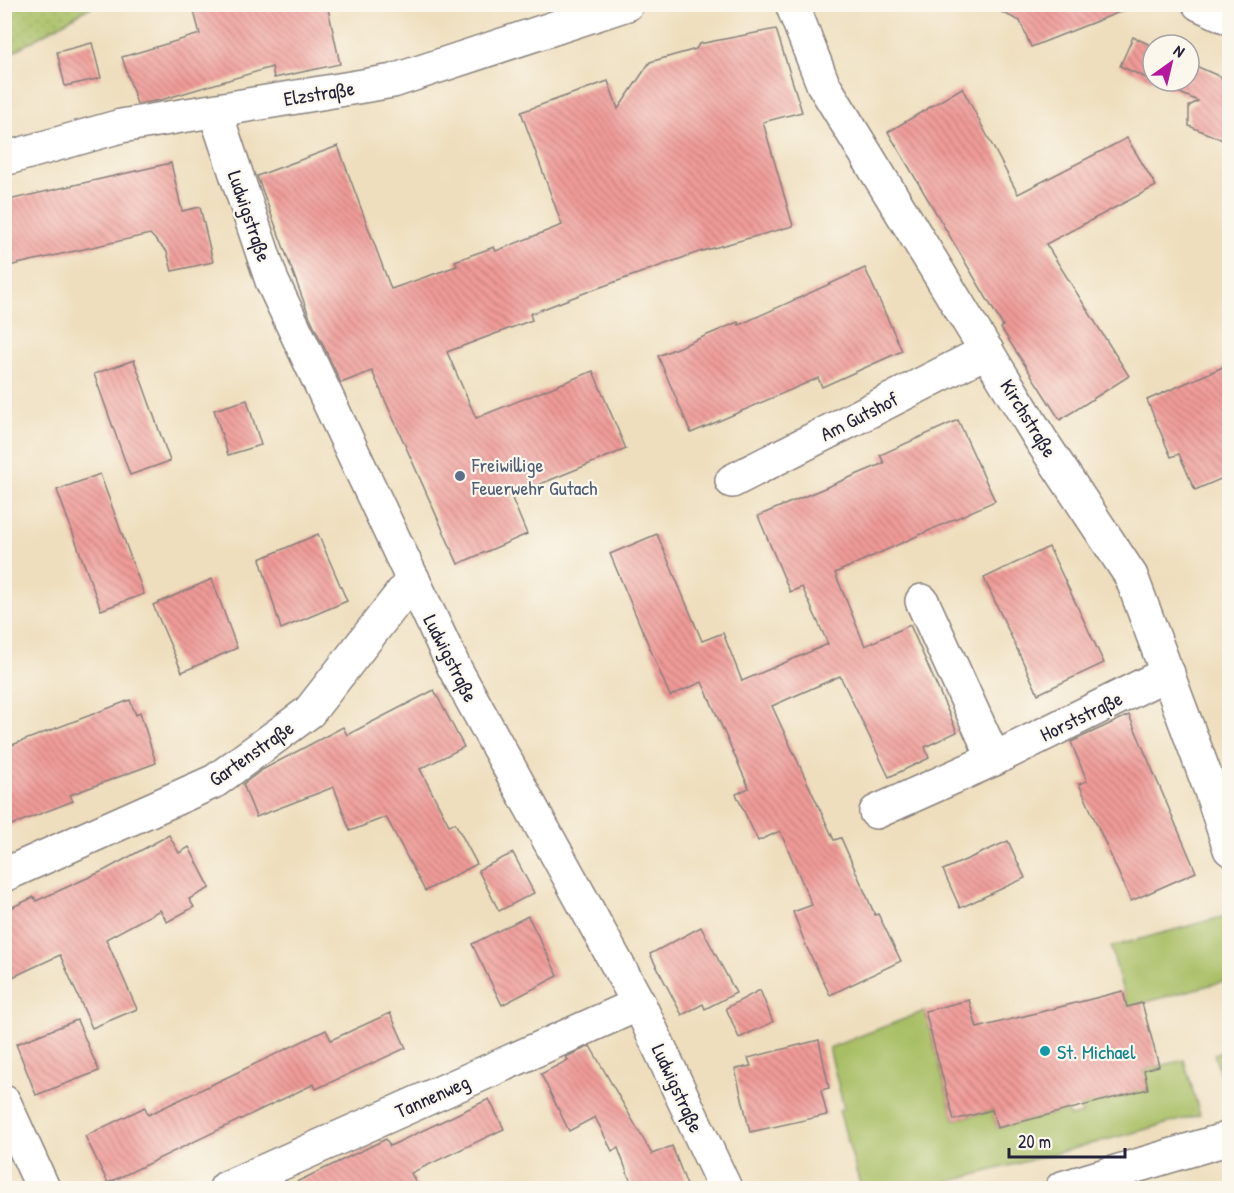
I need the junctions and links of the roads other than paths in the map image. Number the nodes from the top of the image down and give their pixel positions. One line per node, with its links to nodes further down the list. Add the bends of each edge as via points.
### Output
1 (627, 4): 5 (street, Elzstraße, via 393,81)
2 (792, 4): 7 (street, Kirchstraße, via 823,84)
3 (1199, 4): 4 (street)
4 (1230, 18)
5 (215, 111): 6 (street, Elzstraße, via 121,126); 9 (street, Ludwigstraße, via 272,281)
6 (4, 159)
7 (987, 351): 8 (street, Am Gutshof); 11 (street, Kirchstraße, via 1131,576)
8 (732, 481)
9 (413, 579): 16 (street, Gartenstraße, via 309,712 215,781); 17 (street, Ludwigstraße, via 454,667)
10 (922, 601): 12 (street)
11 (1168, 673): 12 (street, Horststraße); 13 (street, Kirchstraße)
12 (994, 759): 14 (street, Horststraße)
13 (1220, 787): 15 (street, Kirchstraße)
14 (876, 812)
15 (1230, 849)
16 (4, 874)
17 (639, 1004): 21 (street, Tannenweg); 22 (street, Ludwigstraße)
18 (4, 1102): 20 (street)
19 (1230, 1138): 23 (street)
20 (43, 1188)
21 (226, 1188)
22 (725, 1188)
23 (1062, 1188)

